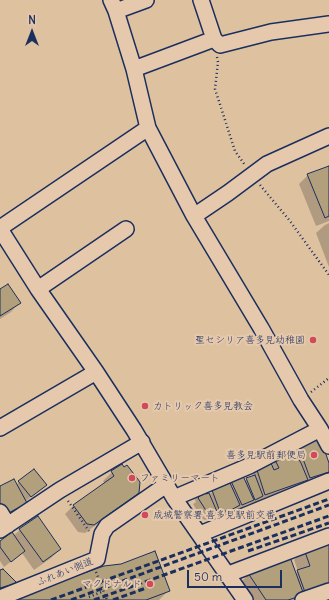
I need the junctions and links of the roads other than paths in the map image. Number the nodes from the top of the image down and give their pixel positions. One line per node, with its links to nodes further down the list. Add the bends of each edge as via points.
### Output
1 (146, 0): 3 (street)
2 (201, 0): 5 (street)
3 (114, 5): 6 (street)
4 (329, 24): 5 (street, via 271,32 220,45)
5 (214, 39): 6 (street)
6 (134, 69): 7 (street)
7 (148, 128): 9 (street); 10 (street)
8 (329, 136): 9 (street, via 266,164)
9 (194, 216): 15 (street)
10 (0, 229): 12 (street)
11 (126, 229): 12 (street)
12 (38, 289): 13 (street)
13 (96, 372): 14 (street); 16 (street)
14 (0, 428)
15 (320, 429): 17 (street); 20 (street, via 249,466)
16 (142, 442): 19 (street); 21 (street)
17 (329, 446)
18 (329, 481): 22 (street)
19 (166, 485): 20 (street); 26 (street, ふれあい側道, via 107,526 102,534 97,558)
20 (174, 498): 22 (street)
21 (3, 522)
22 (200, 534): 24 (street)
23 (329, 536): 24 (street)
24 (226, 575): 27 (street)
25 (329, 591): 28 (street)
26 (0, 598)
27 (244, 600)
28 (304, 600)

